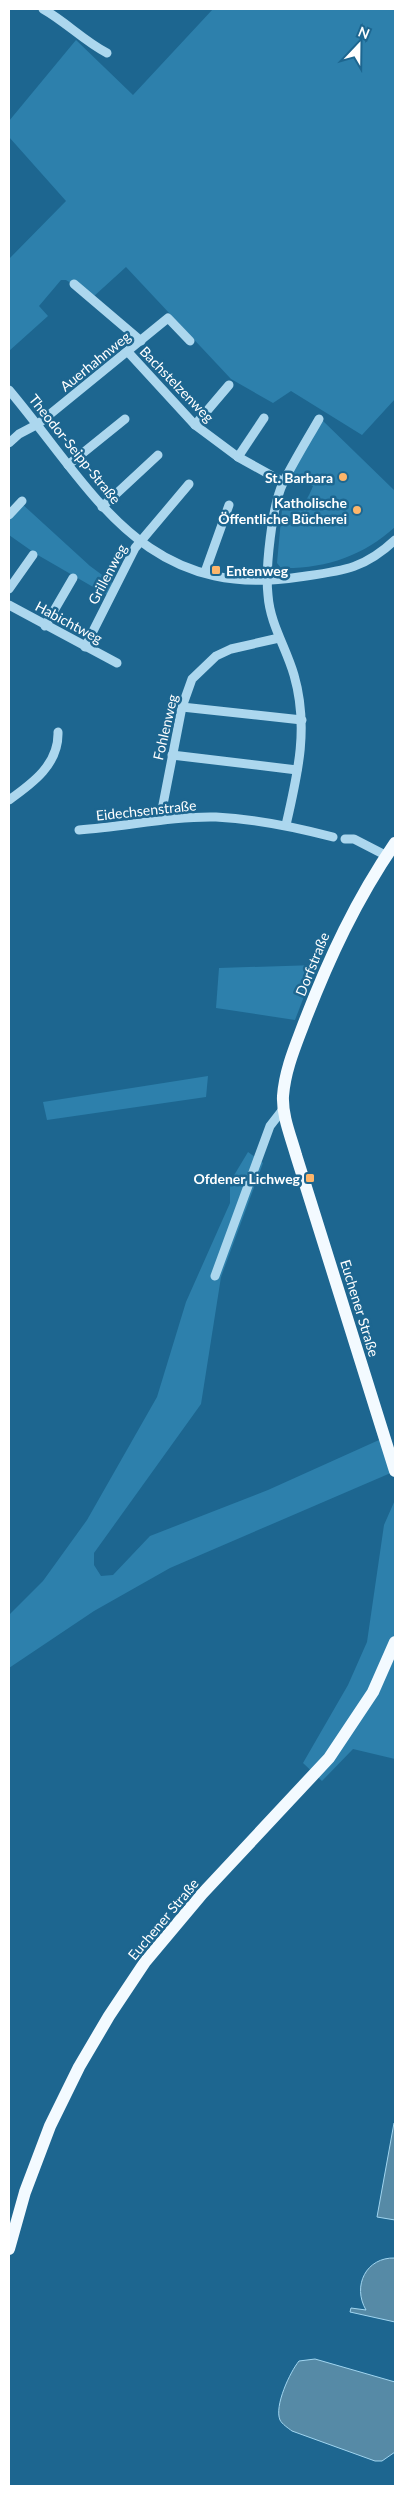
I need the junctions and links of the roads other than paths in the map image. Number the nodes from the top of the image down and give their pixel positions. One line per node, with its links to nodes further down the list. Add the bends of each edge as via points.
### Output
1 (43, 9): 2 (street, via 91,45)
2 (108, 53)
3 (74, 284): 4 (street)
4 (141, 341): 5 (street, Auerhahnweg, via 168,318); 6 (street, Auerhahnweg)
5 (190, 341)
6 (128, 352): 12 (street, Auerhahnweg); 13 (street, Bachstelzenweg)
7 (229, 386): 13 (street)
8 (9, 390): 12 (street, Theodor-Seipp-Straße)
9 (264, 418): 16 (street)
10 (126, 419): 17 (street)
11 (319, 419): 18 (street)
12 (38, 424): 14 (street, Auerhahnweg); 17 (street, Theodor-Seipp-Straße)
13 (195, 425): 16 (street, Bachstelzenweg)
14 (9, 443)
15 (158, 455): 22 (street)
16 (238, 457): 18 (street, Bachstelzenweg)
17 (68, 465): 22 (street, Theodor-Seipp-Straße)
18 (283, 482): 29 (street, via 272,523)
19 (189, 484): 25 (street, Grillenweg)
20 (22, 500): 23 (street)
21 (228, 505): 27 (street)
22 (102, 507): 25 (street, Theodor-Seipp-Straße)
23 (9, 515)
24 (395, 540): 29 (street, Theodor-Seipp-Straße, via 378,555 352,568)
25 (141, 542): 27 (street, Theodor-Seipp-Straße, via 165,558); 34 (street, Grillenweg)
26 (33, 555): 30 (street)
27 (205, 572): 29 (street, Theodor-Seipp-Straße)
28 (73, 578): 32 (street)
29 (267, 580): 33 (street, via 272,623)
30 (9, 589)
31 (9, 605): 32 (street, Habichtweg)
32 (45, 626): 34 (street, Habichtweg)
33 (279, 638): 36 (street, Fohlenweg, via 216,656 192,679); 37 (street, via 293,672)
34 (84, 646): 35 (street, Habichtweg)
35 (117, 662)
36 (182, 707): 37 (street); 39 (street, Fohlenweg)
37 (302, 720): 40 (street)
38 (58, 732): 41 (street, via 59,747 45,770)
39 (172, 755): 40 (street); 42 (street, Fohlenweg)
40 (297, 770): 43 (street)
41 (9, 800)
42 (160, 820): 43 (street, Eidechsenstraße, via 216,817); 44 (street, Eidechsenstraße)
43 (286, 825): 45 (street, Eidechsenstraße)
44 (80, 830)
45 (333, 837)
46 (345, 839): 48 (street, via 354,839)
47 (395, 843): 48 (main road, Dorfstraße)
48 (386, 856): 49 (main road, Dorfstraße, via 340,934 322,977 289,1065 284,1086)
49 (284, 1108): 50 (main road, Dorfstraße); 51 (street, via 270,1126)
50 (296, 1155): 52 (main road, Euchener Straße)
51 (215, 1276)
52 (395, 1471)
53 (395, 1642): 54 (main road, Euchener Straße, via 372,1692 329,1758 202,1894 146,1962 109,2016 50,2126 25,2192)
54 (9, 2249)

